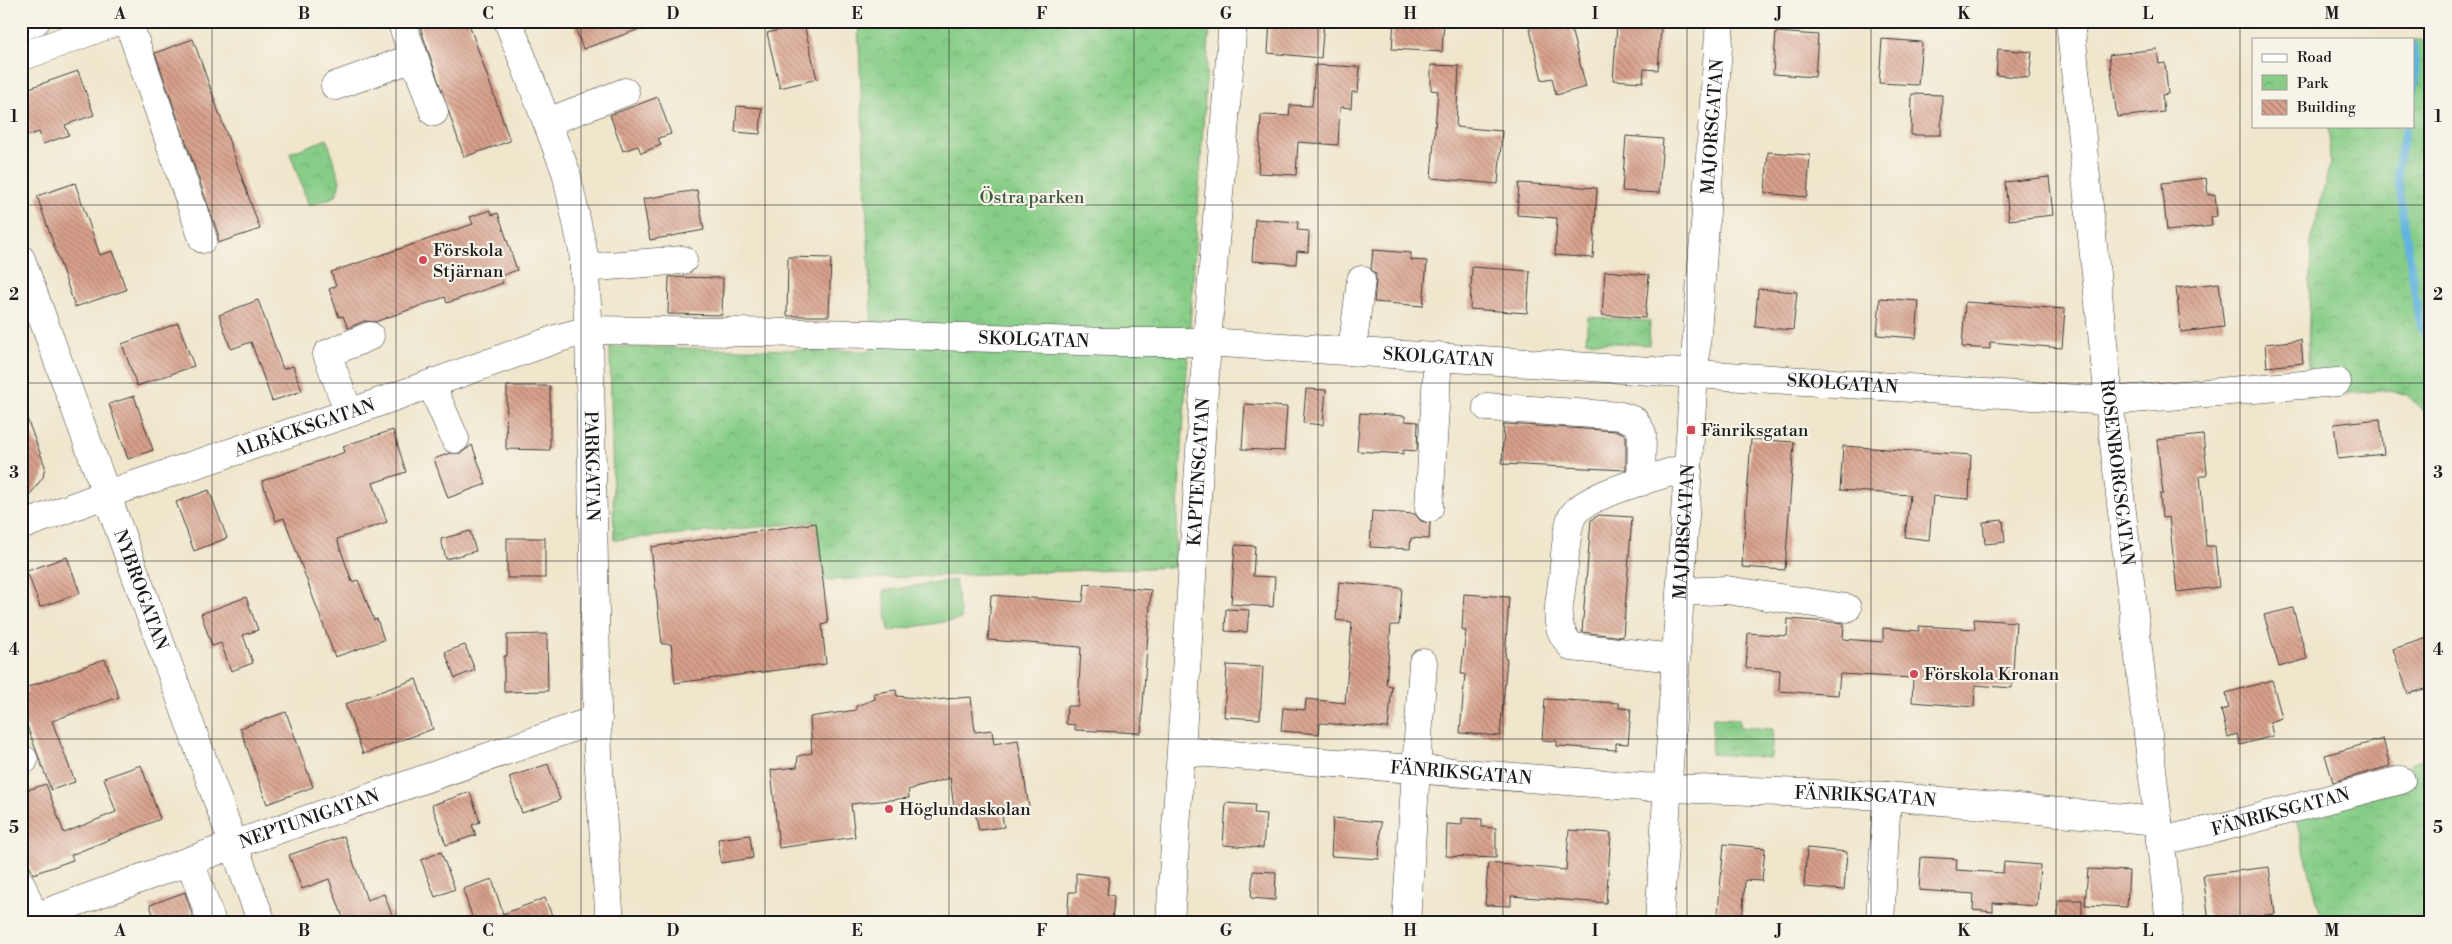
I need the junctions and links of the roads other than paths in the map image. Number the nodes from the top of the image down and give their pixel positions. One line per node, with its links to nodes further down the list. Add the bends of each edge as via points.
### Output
1 (36, 21): 9 (main road)
2 (118, 21): 10 (main road)
3 (128, 21): 16 (main road)
4 (401, 21): 11 (main road)
5 (508, 21): 15 (main road, PARKGATAN)
6 (1232, 21): 23 (main road, KAPTENSGATAN)
7 (1720, 21): 26 (main road, MAJORSGATAN)
8 (2070, 21): 29 (main road, ROSENBORGSGATAN)
9 (21, 27)
10 (21, 56)
11 (413, 58): 12 (main road); 14 (main road)
12 (335, 86)
13 (625, 92): 15 (main road)
14 (434, 112)
15 (548, 122): 19 (main road, PARKGATAN, via 566,172)
16 (203, 238)
17 (21, 259): 35 (main road, NYBROGATAN)
18 (683, 260): 19 (main road)
19 (584, 268): 21 (main road, PARKGATAN)
20 (1360, 280): 24 (main road)
21 (589, 330): 23 (main road, SKOLGATAN); 28 (main road, ALBÄCKSGATAN); 42 (main road, PARKGATAN)
22 (370, 336): 31 (main road, via 328,354)
23 (1207, 342): 24 (main road, SKOLGATAN); 43 (main road, KAPTENSGATAN)
24 (1352, 351): 25 (main road, SKOLGATAN)
25 (1438, 356): 26 (main road, SKOLGATAN); 36 (main road)
26 (1694, 374): 29 (main road, SKOLGATAN); 33 (main road, MAJORSGATAN)
27 (2338, 382): 29 (main road, SKOLGATAN)
28 (431, 384): 31 (main road, ALBÄCKSGATAN); 32 (main road)
29 (2109, 401): 48 (main road, ROSENBORGSGATAN)
30 (1487, 407): 34 (main road, via 1621,416 1635,421 1642,433)
31 (349, 413): 35 (main road, ALBÄCKSGATAN)
32 (455, 439)
33 (1688, 467): 34 (main road); 38 (main road, MAJORSGATAN)
34 (1640, 482): 40 (main road, via 1603,494 1584,504 1571,517 1557,619 1562,637 1572,648)
35 (107, 494): 37 (main road, ALBÄCKSGATAN); 49 (main road, NYBROGATAN)
36 (1429, 508)
37 (21, 526)
38 (1682, 592): 39 (main road, via 1726,590); 40 (main road, MAJORSGATAN)
39 (1846, 608)
40 (1675, 658): 46 (main road, MAJORSGATAN)
41 (1423, 663): 44 (main road)
42 (598, 719): 49 (main road, NEPTUNIGATAN); 56 (main road, PARKGATAN)
43 (1182, 751): 44 (main road, FÄNRIKSGATAN); 57 (main road, KAPTENSGATAN)
44 (1418, 771): 46 (main road, FÄNRIKSGATAN); 58 (main road)
45 (2401, 780): 48 (main road, FÄNRIKSGATAN, via 2215,829)
46 (1669, 788): 47 (main road, FÄNRIKSGATAN); 59 (main road, MAJORSGATAN)
47 (1886, 796): 48 (main road, FÄNRIKSGATAN); 60 (main road)
48 (2159, 831): 61 (main road, ROSENBORGSGATAN)
49 (234, 845): 50 (main road, NEPTUNIGATAN); 55 (main road, NYBROGATAN)
50 (190, 861): 52 (main road, NEPTUNIGATAN); 54 (main road)
51 (21, 884): 53 (main road)
52 (80, 912): 53 (main road, NEPTUNIGATAN)
53 (28, 920)
54 (212, 923)
55 (262, 923)
56 (610, 923)
57 (1170, 923)
58 (1406, 923)
59 (1660, 923)
60 (1880, 923)
61 (2170, 923)

